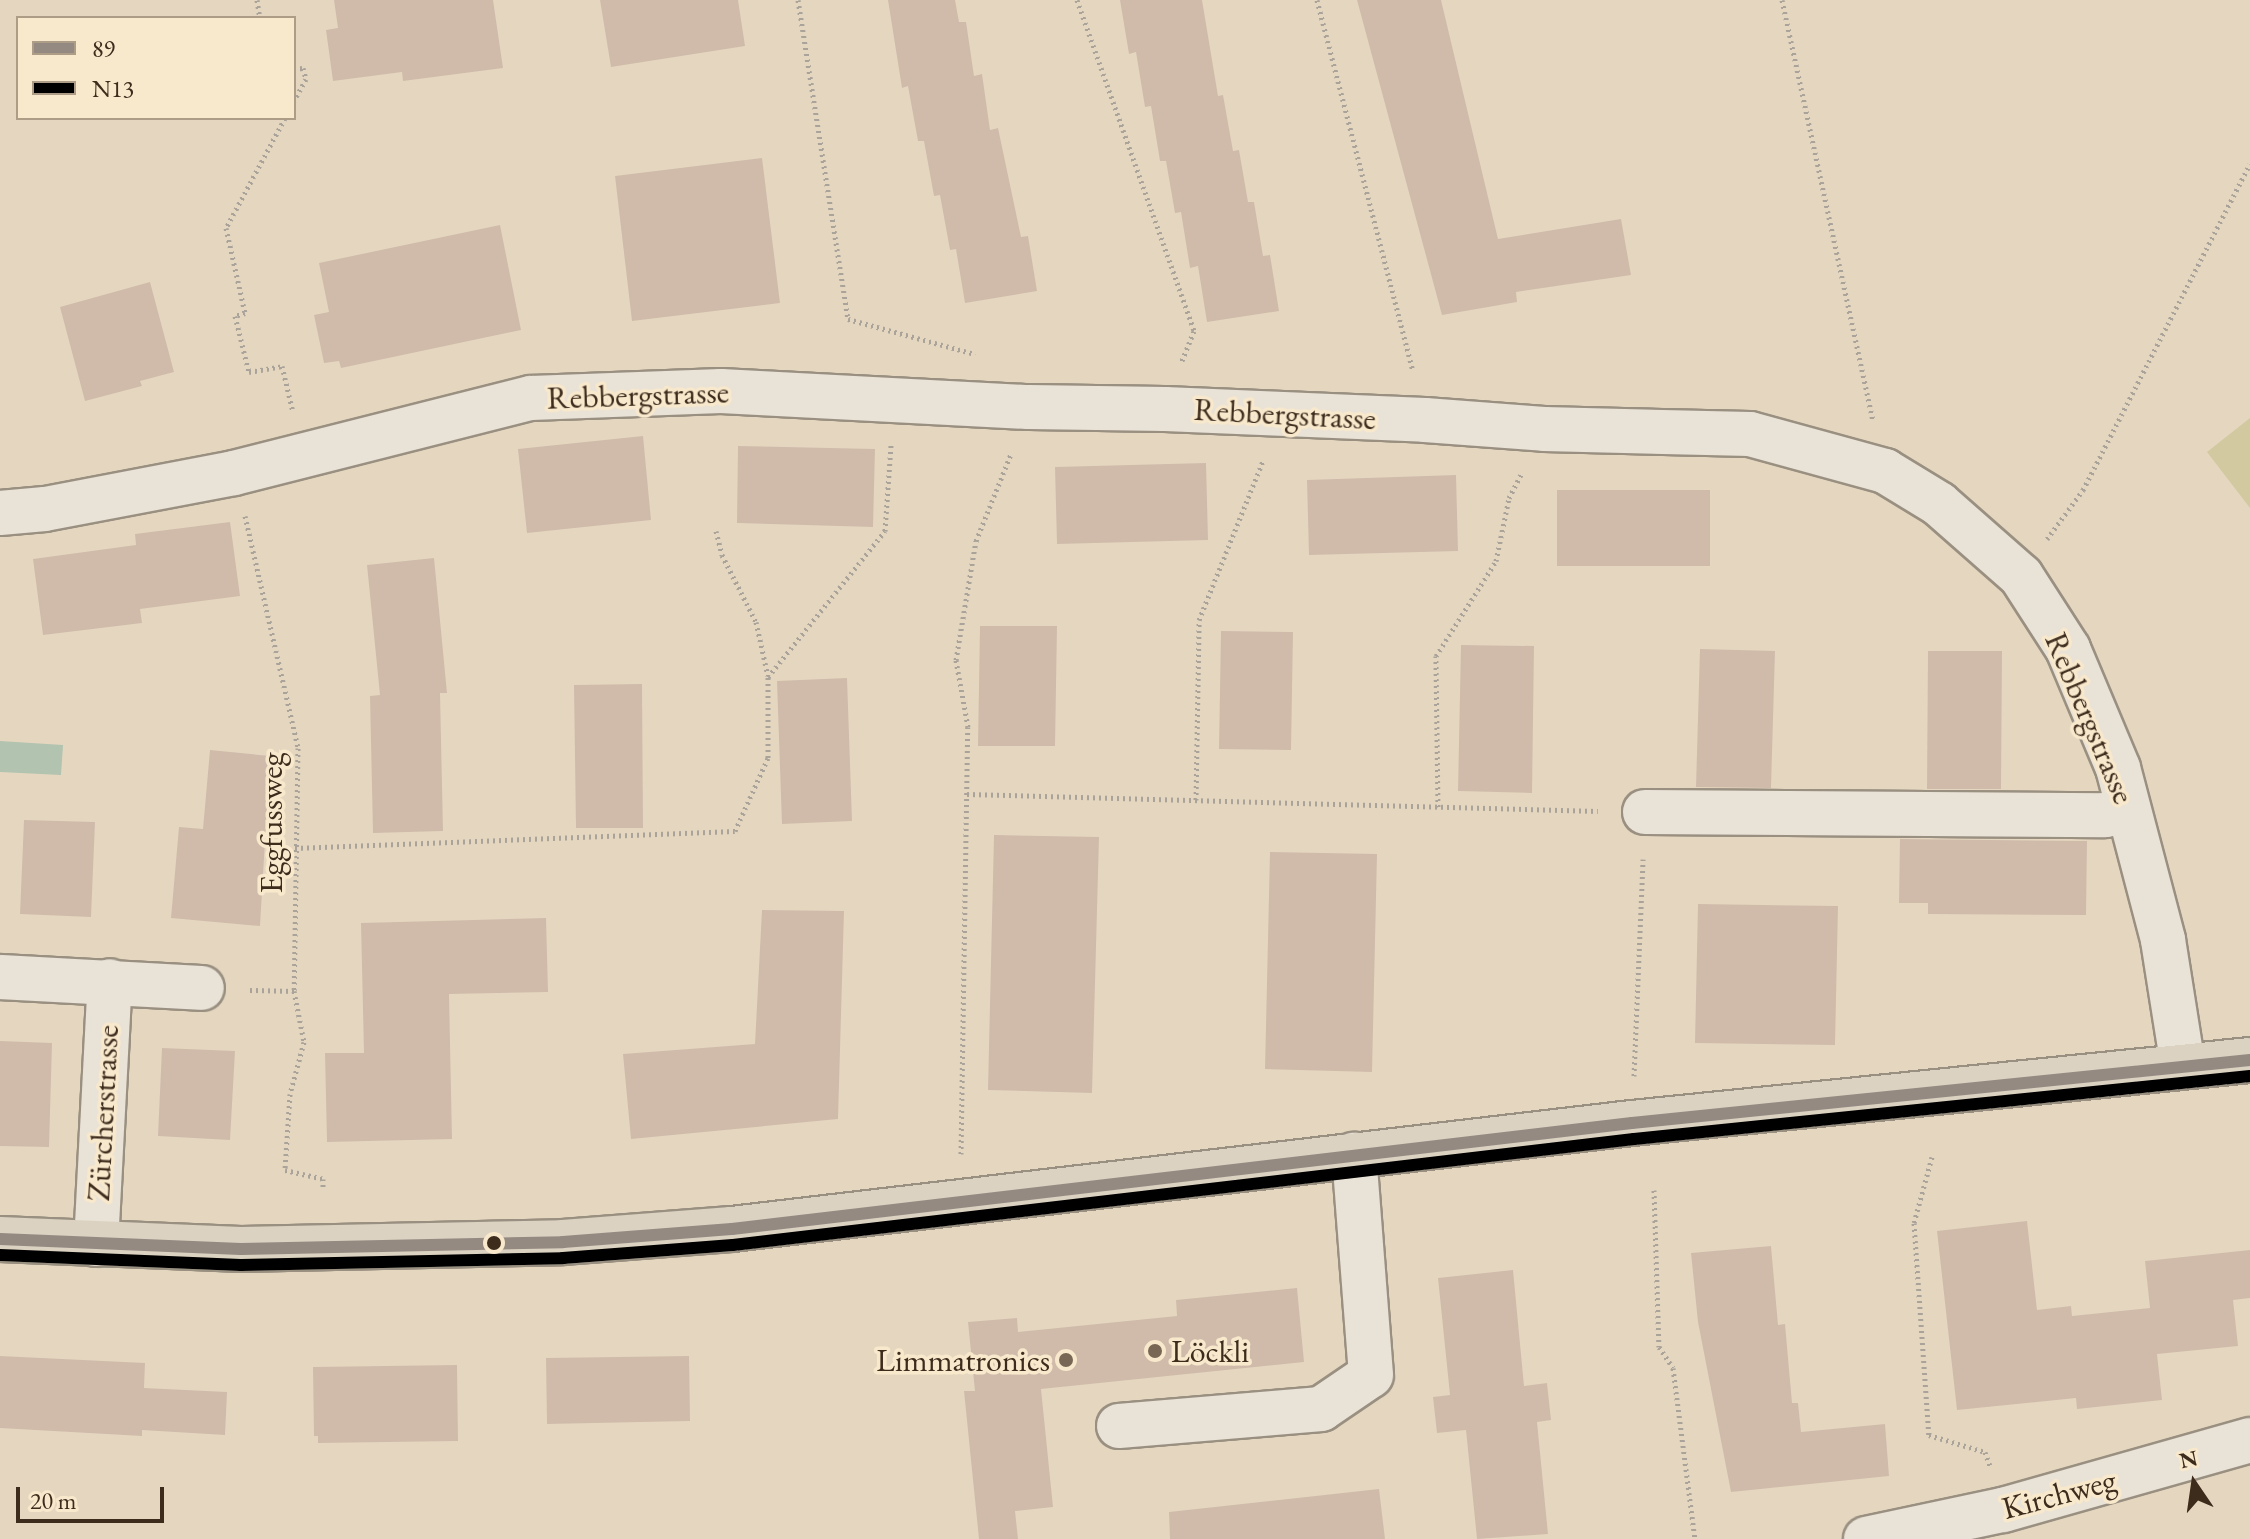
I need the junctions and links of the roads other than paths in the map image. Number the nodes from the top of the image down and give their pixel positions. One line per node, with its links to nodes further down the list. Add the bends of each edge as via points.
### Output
1 (0, 513): 2 (street, Rebbergstrasse, via 234,473 531,398 721,391 1750,434 1885,471 1939,504 2021,576 2068,649 2118,768)
2 (2129, 811): 3 (street); 8 (street, Rebbergstrasse, via 2163,940)
3 (1645, 812)
4 (0, 977): 5 (street, Zürcherstrasse)
5 (110, 981): 6 (street, Zürcherstrasse); 11 (street, Zürcherstrasse)
6 (202, 988)
7 (2240, 1060): 8 (main road, Zürcherstrasse)
8 (2183, 1066): 9 (main road, Zürcherstrasse)
9 (1354, 1155): 11 (main road, Zürcherstrasse, via 732,1229 563,1242 346,1249); 12 (street, via 1371,1375 1321,1409)
10 (0, 1239): 11 (main road, Zürcherstrasse)
11 (96, 1244)
12 (1119, 1426)
13 (2250, 1440): 14 (street, Kirchweg, via 2003,1510)
14 (1866, 1539)

